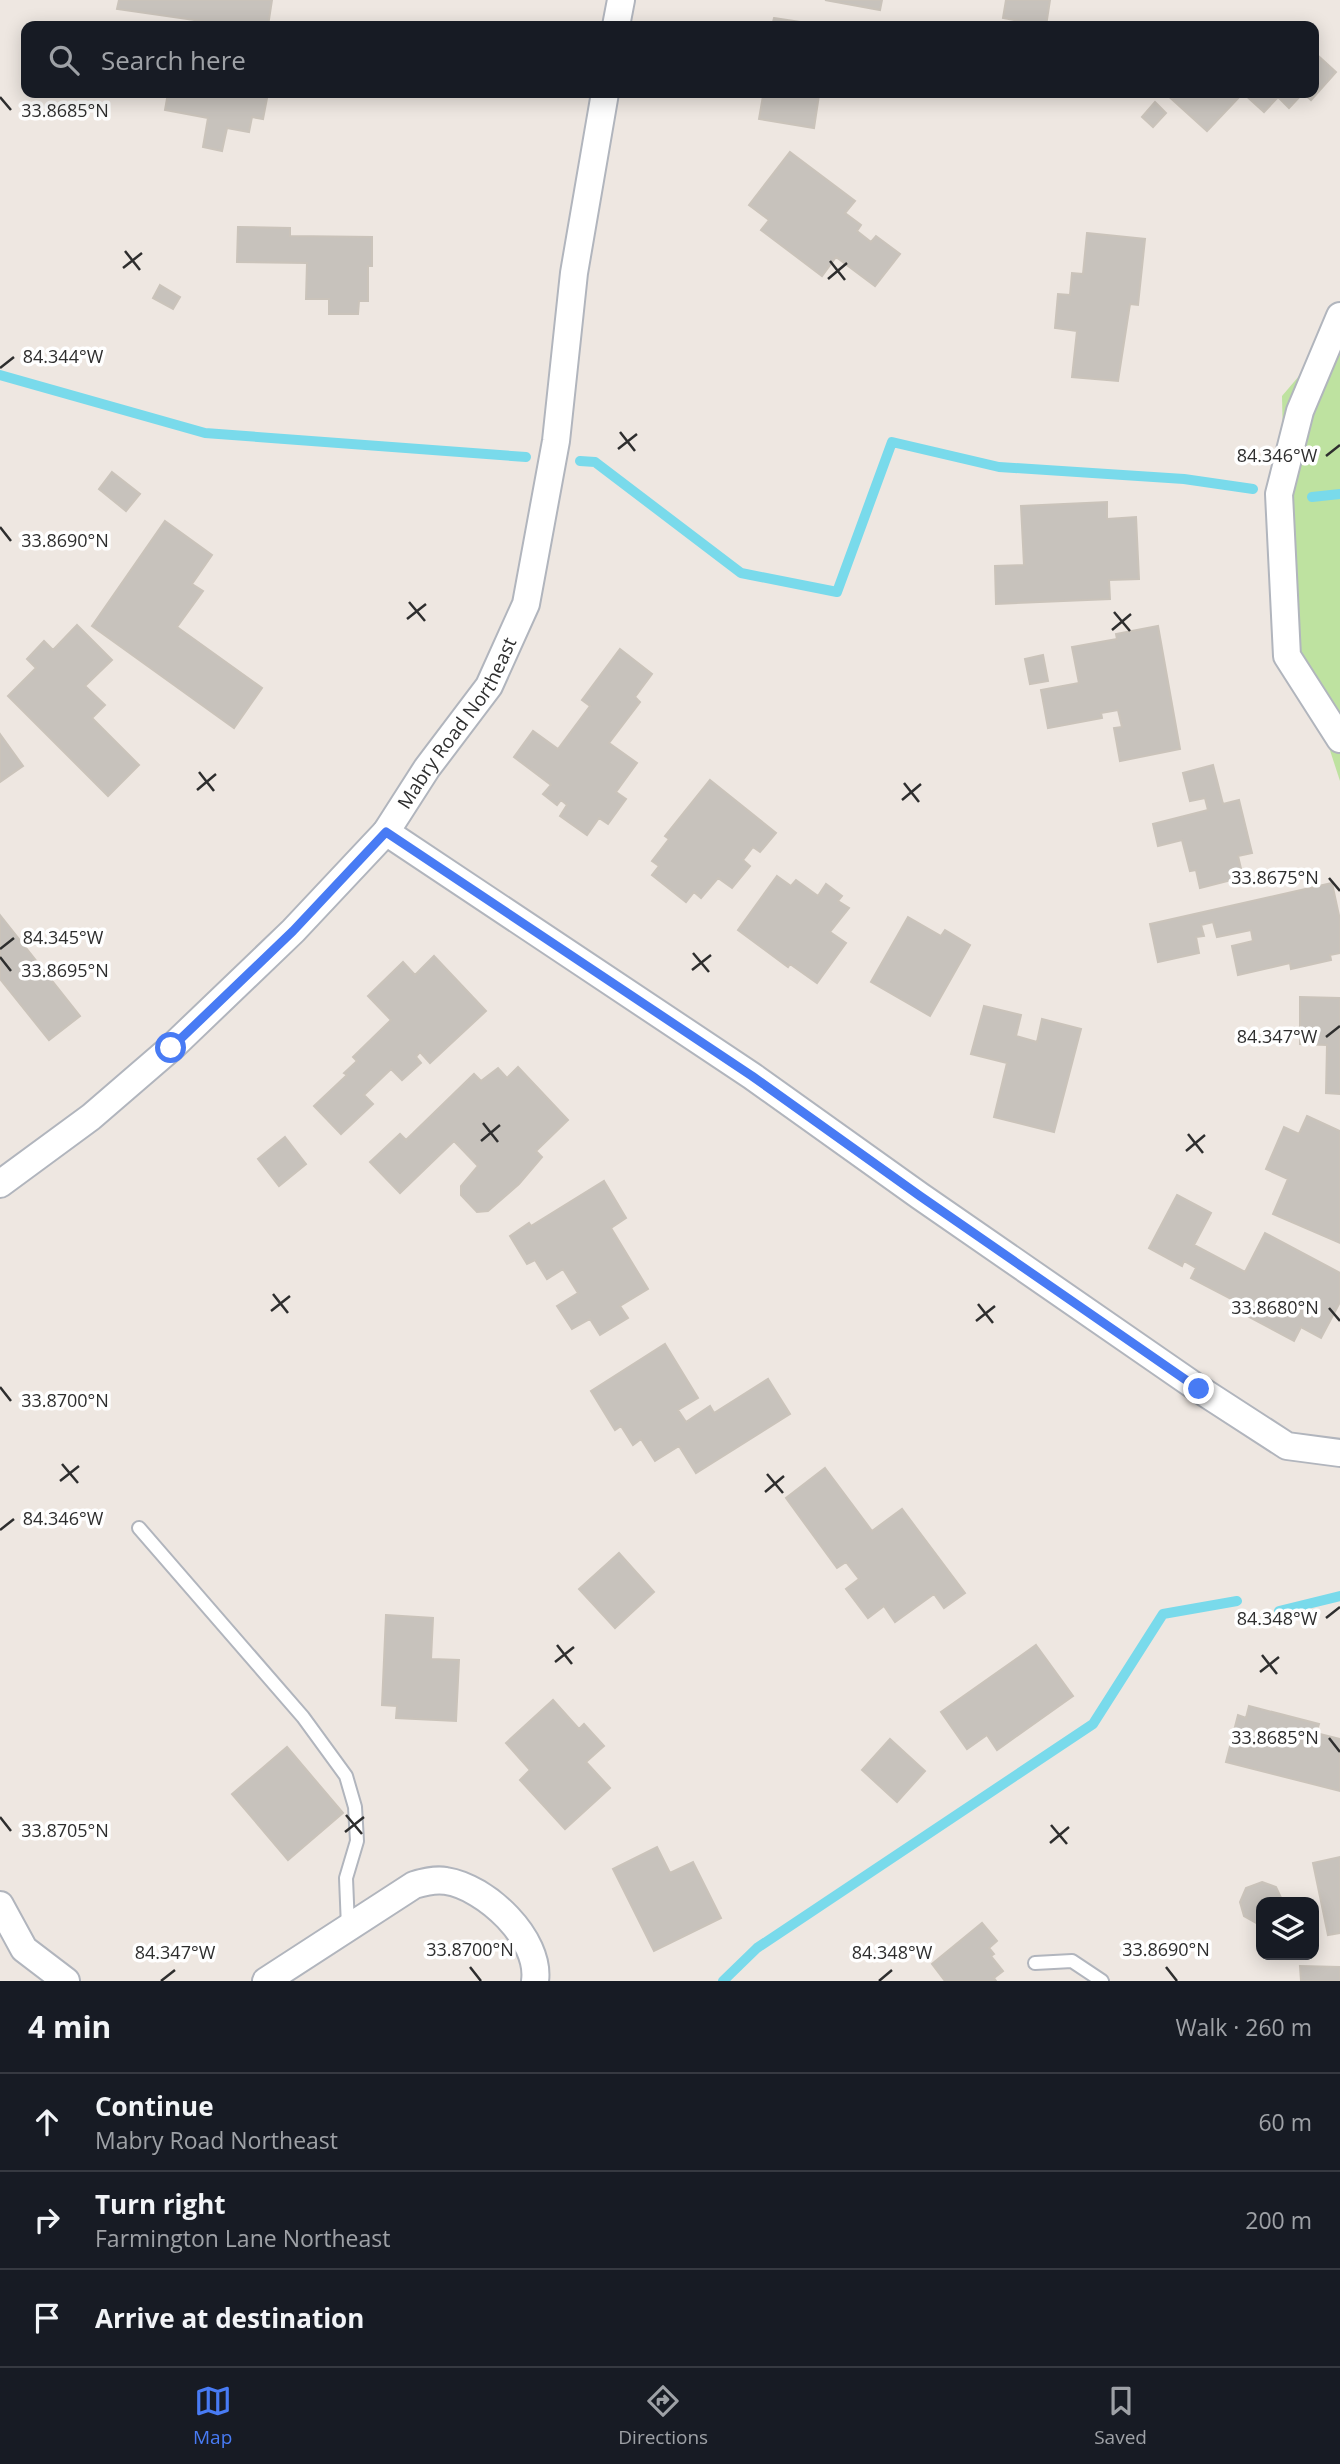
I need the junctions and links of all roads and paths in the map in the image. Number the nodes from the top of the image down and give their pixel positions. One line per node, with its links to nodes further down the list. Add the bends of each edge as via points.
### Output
1 (621, 0): 2 (street)
2 (617, 21)
3 (604, 98): 6 (street, Mabry Road Northeast, via 574,273 556,441 526,604 489,686)
4 (1340, 316): 5 (street, via 1300,411 1279,494 1287,656)
5 (1340, 739)
6 (386, 832): 7 (street, Mabry Road Northeast, via 293,931 171,1048 91,1117); 8 (street, via 752,1076 1210,1396 1287,1446)
7 (0, 1184)
8 (1340, 1452)
9 (139, 1528): 11 (lane, via 303,1717 346,1776 355,1807 356,1841 346,1878)
10 (0, 1905): 13 (street, via 23,1949)
11 (348, 1927): 14 (street); 15 (street, via 414,1885 446,1881 460,1885 509,1917 521,1931 531,1953)
12 (1035, 1963): 16 (lane, via 1072,1961)
13 (66, 1981)
14 (266, 1981)
15 (535, 1981)
16 (1101, 1981)

